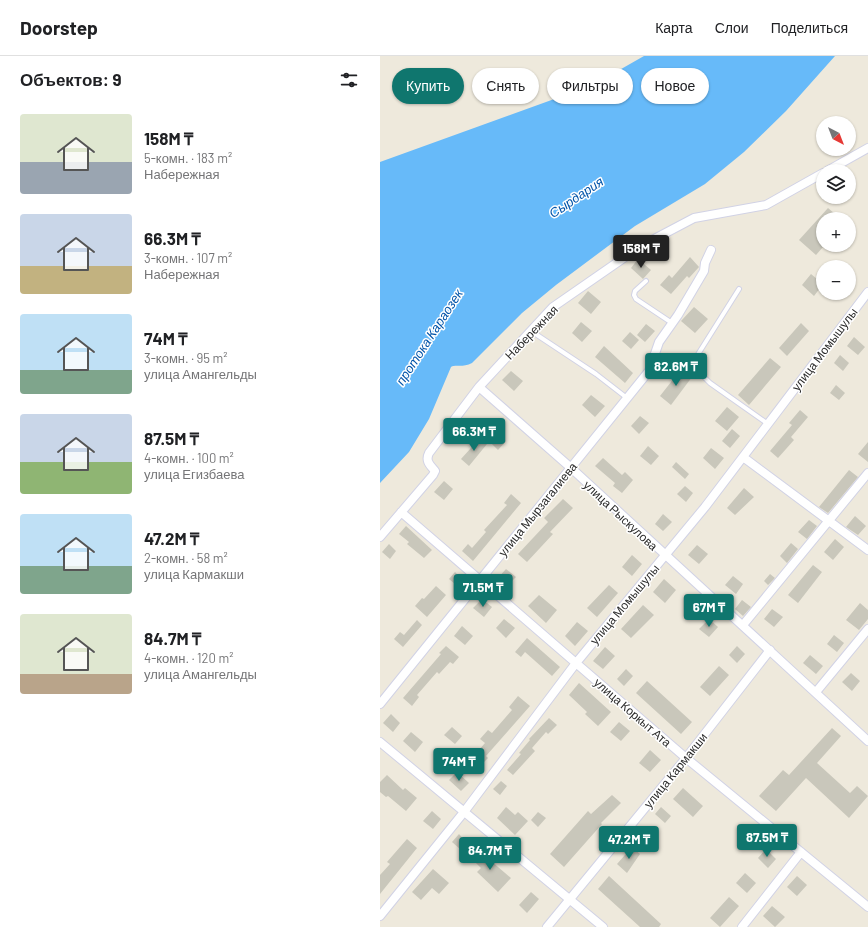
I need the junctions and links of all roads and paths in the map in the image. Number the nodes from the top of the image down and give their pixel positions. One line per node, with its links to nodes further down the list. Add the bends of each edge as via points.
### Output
1 (868, 148): 2 (street)
2 (839, 164)
3 (816, 177): 9 (street, Набережная, via 766,205 694,218 641,246 553,307)
4 (711, 250): 8 (street, via 704,271)
5 (646, 281): 8 (lane, via 635,291 636,299)
6 (739, 289): 12 (lane, via 701,347 695,359 696,369 710,383)
7 (868, 292): 12 (street, улица Момышулы)
8 (672, 324): 11 (street, улица Мырзагалиева, via 658,342 649,371)
9 (531, 331): 10 (street, Набережная); 11 (lane, via 596,374)
10 (478, 387): 14 (street, улица Рыскулова); 16 (street, Набережная, via 426,458 435,472)
11 (626, 398): 14 (street, улица Мырзагалиева)
12 (768, 424): 13 (street, улица Момышулы)
13 (743, 457): 17 (street); 20 (street, улица Момышулы)
14 (570, 467): 20 (street, улица Рыскулова); 21 (street, улица Мырзагалиева)
15 (868, 473): 17 (street)
16 (401, 512): 18 (street, Набережная); 21 (street, улица Коркыт Ата)
17 (828, 521): 19 (street); 22 (street)
18 (380, 538)
19 (868, 550)
20 (665, 556): 22 (street, улица Рыскулова); 25 (street, улица Момышулы)
21 (479, 580): 25 (street, улица Коркыт Ата); 27 (street, улица Мырзагалиева)
22 (743, 625): 24 (street, улица Рыскулова)
23 (868, 629): 26 (street)
24 (770, 650): 26 (street, улица Рыскулова); 30 (street, улица Кармакши)
25 (576, 663): 30 (street, улица Коркыт Ата); 31 (street, улица Момышулы)
26 (816, 692): 28 (street, улица Рыскулова)
27 (380, 704)
28 (868, 741)
29 (380, 742): 31 (street)
30 (686, 758): 32 (street, улица Коркыт Ата); 33 (street, улица Кармакши)
31 (464, 812): 33 (street); 35 (street, улица Момышулы)
32 (801, 852): 34 (street, улица Коркыт Ата); 38 (street)
33 (568, 899): 36 (street, улица Кармакши); 37 (street)
34 (868, 907)
35 (380, 916)
36 (547, 927)
37 (603, 927)
38 (742, 927)

